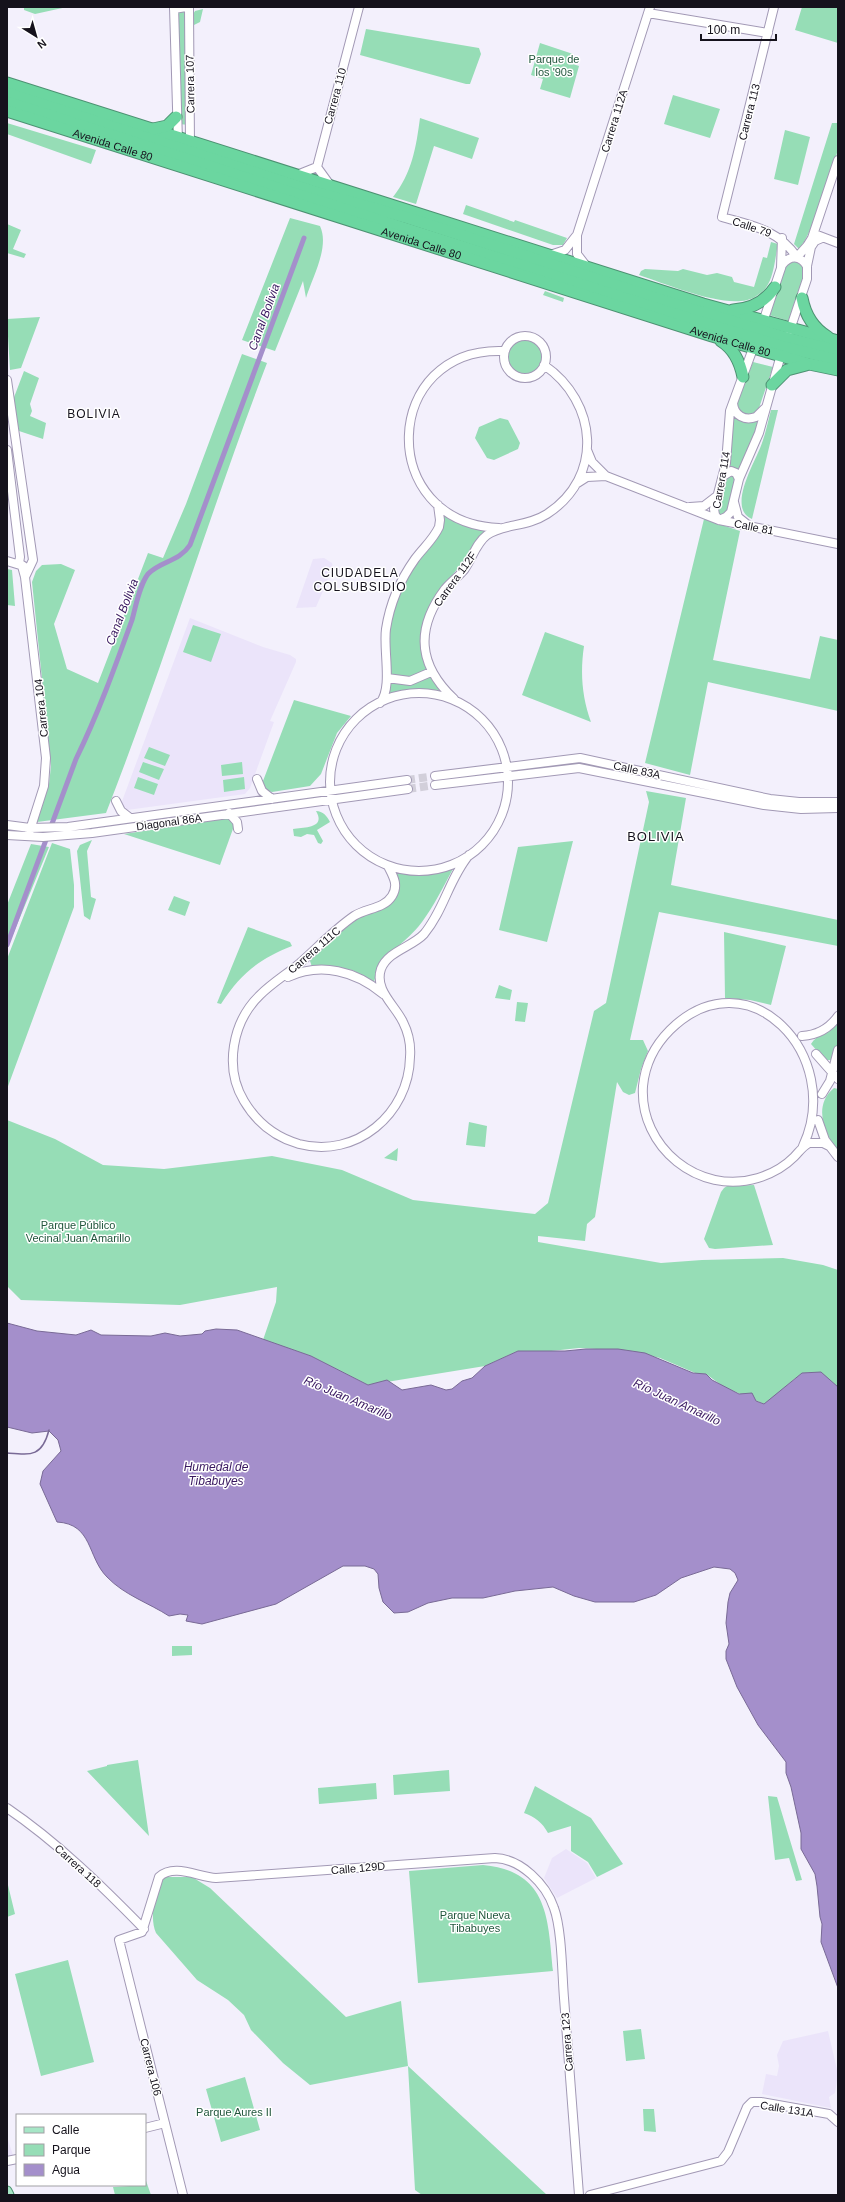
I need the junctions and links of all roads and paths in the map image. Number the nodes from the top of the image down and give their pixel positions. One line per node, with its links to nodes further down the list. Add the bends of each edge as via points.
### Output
1 (186, 7): 6 (street)
2 (189, 7): 18 (street, Carrera 107)
3 (359, 7): 8 (street, Carrera 110)
4 (363, 7): 8 (street, Carrera 110)
5 (774, 7): 9 (street, Carrera 113)
6 (174, 8): 16 (street, Carrera 107)
7 (649, 10): 9 (street); 28 (street, Carrera 112A)
8 (358, 25): 21 (street, Carrera 110)
9 (768, 33): 26 (street, Carrera 113)
10 (7, 83): 13 (highway, Avenida Calle 80)
11 (7, 93): 15 (highway, Avenida Calle 80)
12 (7, 102): 18 (highway, Avenida Calle 80)
13 (79, 107): 15 (highway); 17 (highway, Avenida Calle 80)
14 (7, 111): 22 (highway, Avenida Calle 80)
15 (62, 111): 18 (highway, Avenida Calle 80)
16 (176, 118): 17 (highway, via 167,126); 18 (street, Carrera 107)
17 (151, 129): 18 (highway, Avenida Calle 80)
18 (184, 148): 20 (highway, Avenida Calle 80); 22 (street, Carrera 107); 24 (highway, Avenida Calle 80); 40 (highway, Avenida Calle 80)
19 (838, 160): 27 (street)
20 (267, 167): 23 (highway, Avenida Calle 80); 24 (highway)
21 (317, 167): 23 (street); 25 (street)
22 (191, 171): 41 (highway, Avenida Calle 80)
23 (294, 175): 25 (highway, Avenida Calle 80)
24 (278, 180): 40 (highway, Avenida Calle 80, via 408,218)
25 (331, 186): 32 (highway, Avenida Calle 80)
26 (722, 217): 29 (street, Calle 79, via 767,230)
27 (814, 231): 30 (street); 33 (street, via 807,246)
28 (577, 235): 32 (street, Carrera 112A, via 565,250); 35 (street, Carrera 112A, via 577,254)
29 (782, 238): 33 (street, Calle 79); 36 (street, Calle 79)
30 (822, 238): 31 (street); 34 (street, Carrera 114, via 813,244)
31 (838, 243)
32 (550, 255): 35 (highway, Avenida Calle 80)
33 (796, 257): 34 (street); 36 (street, via 788,259)
34 (807, 266): 38 (street, Carrera 114, via 808,274)
35 (587, 267): 39 (highway, Avenida Calle 80)
36 (781, 268): 37 (street, Carrera 114)
37 (775, 287): 39 (highway, via 767,298 756,305 741,310); 40 (street, Carrera 114)
38 (802, 298): 42 (highway, via 812,323 824,334); 43 (street, Carrera 114)
39 (724, 310): 40 (highway, Avenida Calle 80)
40 (758, 335): 41 (highway, Avenida Calle 80); 43 (highway, Avenida Calle 80); 43 (highway, Avenida Calle 80); 50 (street, Carrera 114)
41 (712, 336): 50 (highway, via 724,343 734,354)
42 (838, 341): 43 (highway, Avenida Calle 80)
43 (785, 343): 45 (highway, Avenida Calle 80); 46 (highway, Avenida Calle 80); 47 (highway, Avenida Calle 80); 52 (street, Carrera 114)
44 (504, 351): 48 (street, via 505,364 517,377 536,375); 48 (street, via 515,338 532,337 543,346 546,359); 64 (street, via 475,353 450,364 431,379 416,401 408,431 409,454 422,487)
45 (838, 351)
46 (838, 360)
47 (809, 364): 49 (highway, Avenida Calle 80); 52 (highway, via 787,370)
48 (544, 365): 56 (street, Carrera 112F, via 566,384 581,409 586,428)
49 (838, 370)
50 (743, 376): 53 (street, Carrera 114)
51 (7, 380): 55 (street)
52 (772, 385): 54 (street, Carrera 114)
53 (733, 402): 54 (street, via 737,414 748,419 756,417); 59 (street, Carrera 114, via 729,416)
54 (765, 408): 60 (street, Carrera 114, via 758,433)
55 (9, 409): 70 (street)
56 (587, 448): 58 (street, Calle 81, via 592,462); 61 (street, Carrera 112F, via 585,461)
57 (7, 450): 72 (street, Carrera 104)
58 (606, 476): 61 (street, Calle 81, via 587,477); 65 (street, Calle 81)
59 (723, 476): 60 (street, via 734,472); 62 (street, Carrera 114)
60 (739, 478): 63 (street, Carrera 114)
61 (575, 485): 68 (street, Carrera 112F, via 561,503 545,515 521,525)
62 (717, 496): 65 (street, via 704,506); 66 (street, Carrera 114, via 714,512)
63 (734, 502): 66 (street, Carrera 114, via 729,514); 67 (street, via 738,517)
64 (438, 505): 68 (street, via 452,516 470,524); 74 (street, via 439,527 407,570 394,598 385,639)
65 (685, 506): 66 (street, Calle 81)
66 (719, 520): 67 (street, Calle 81)
67 (750, 526): 69 (street, Calle 81)
68 (502, 528): 73 (street, Carrera 112F, via 482,540 467,566 434,605 427,624 425,640 426,658)
69 (838, 544)
70 (32, 556): 72 (street, via 33,562); 72 (street, via 26,553)
71 (7, 561): 72 (street)
72 (22, 563): 95 (street, Carrera 104, via 46,758 44,786)
73 (431, 672): 74 (street, via 410,681); 75 (street, Carrera 112F)
74 (387, 678): 76 (street, via 386,694)
75 (458, 702): 76 (street, via 443,697 412,694); 77 (street, Carrera 112F, via 484,722 494,735 502,750)
76 (380, 703): 83 (street, via 355,721 341,739 332,760)
77 (506, 767): 78 (street, Calle 83A); 79 (street, Carrera 112F); 89 (street, Calle 83A, via 580,758)
78 (473, 771): 81 (street); 81 (street, Calle 83A, via 435,776 436,785)
79 (507, 776): 81 (street, Calle 83A); 89 (street, Calle 83A, via 572,768 590,769); 99 (street, Carrera 112F, via 506,798 499,820 491,834)
80 (257, 779): 85 (street, via 262,791)
81 (474, 780)
82 (356, 787): 83 (street); 84 (street); 84 (street, via 406,780 407,789)
83 (330, 791): 85 (street, Diagonal 86A); 86 (street)
84 (357, 796): 86 (street)
85 (272, 799): 93 (street, Diagonal 86A)
86 (331, 800): 92 (street, Diagonal 86A); 100 (street, via 342,828 357,847 371,858)
87 (116, 801): 93 (street, via 121,812)
88 (838, 802): 90 (street, Calle 83A)
89 (782, 804): 90 (street, Calle 83A)
90 (813, 806): 91 (street, Calle 83A)
91 (838, 808)
92 (229, 814): 96 (street); 98 (street, Diagonal 86A, via 92,833)
93 (130, 818): 95 (street, Diagonal 86A, via 61,827)
94 (7, 825): 95 (street, Diagonal 86A)
95 (30, 828): 98 (street, Carrera 104)
96 (238, 829)
97 (7, 834): 98 (street, Diagonal 86A)
98 (27, 838)
99 (469, 855): 100 (street, via 450,865 429,871 401,870); 102 (street, via 456,874 440,912 431,925 416,941 394,954 382,967 379,976)
100 (388, 866): 101 (street, Carrera 111C, via 395,884 392,897 386,903 361,912 347,922)
101 (281, 979): 102 (street, via 307,971 334,970 362,979); 102 (street, Carrera 111C, via 264,991 249,1007 239,1026 234,1046 235,1080 241,1096 261,1124 275,1134 307,1146 344,1144 372,1131 396,1107 404,1092 411,1054 407,1033 396,1008)
102 (385, 996)
103 (838, 1016): 104 (street, via 829,1027)
104 (806, 1042): 106 (street); 107 (street); 110 (street, via 777,1015 749,1005 715,1005 694,1013 675,1025 659,1042 645,1076 644,1103 649,1125 663,1149 686,1169 705,1178 730,1182 758,1178 783,1166)
105 (838, 1050): 107 (street)
106 (821, 1074): 107 (street); 108 (street)
107 (835, 1077): 108 (street)
108 (821, 1101): 109 (street)
109 (818, 1120): 110 (street); 111 (street)
110 (803, 1146): 111 (street, via 816,1142)
111 (829, 1146): 112 (street)
112 (838, 1157)
113 (7, 1808): 115 (street, Carrera 118, via 48,1840 115,1900)
114 (545, 1890): 115 (street, Calle 129D, via 521,1867 495,1858 216,1878 189,1872 168,1872 161,1874 155,1883); 122 (street, Carrera 123, via 556,1917)
115 (143, 1930): 116 (street, Carrera 106, via 119,1940)
116 (165, 2123): 118 (street); 121 (street, Carrera 106)
117 (838, 2123): 123 (street, Calle 131A, via 827,2116 761,2104 752,2105 745,2113 728,2152 721,2161)
118 (146, 2128)
119 (7, 2191): 120 (main road)
120 (9, 2195)
121 (183, 2195)
122 (579, 2195)
123 (590, 2195)

